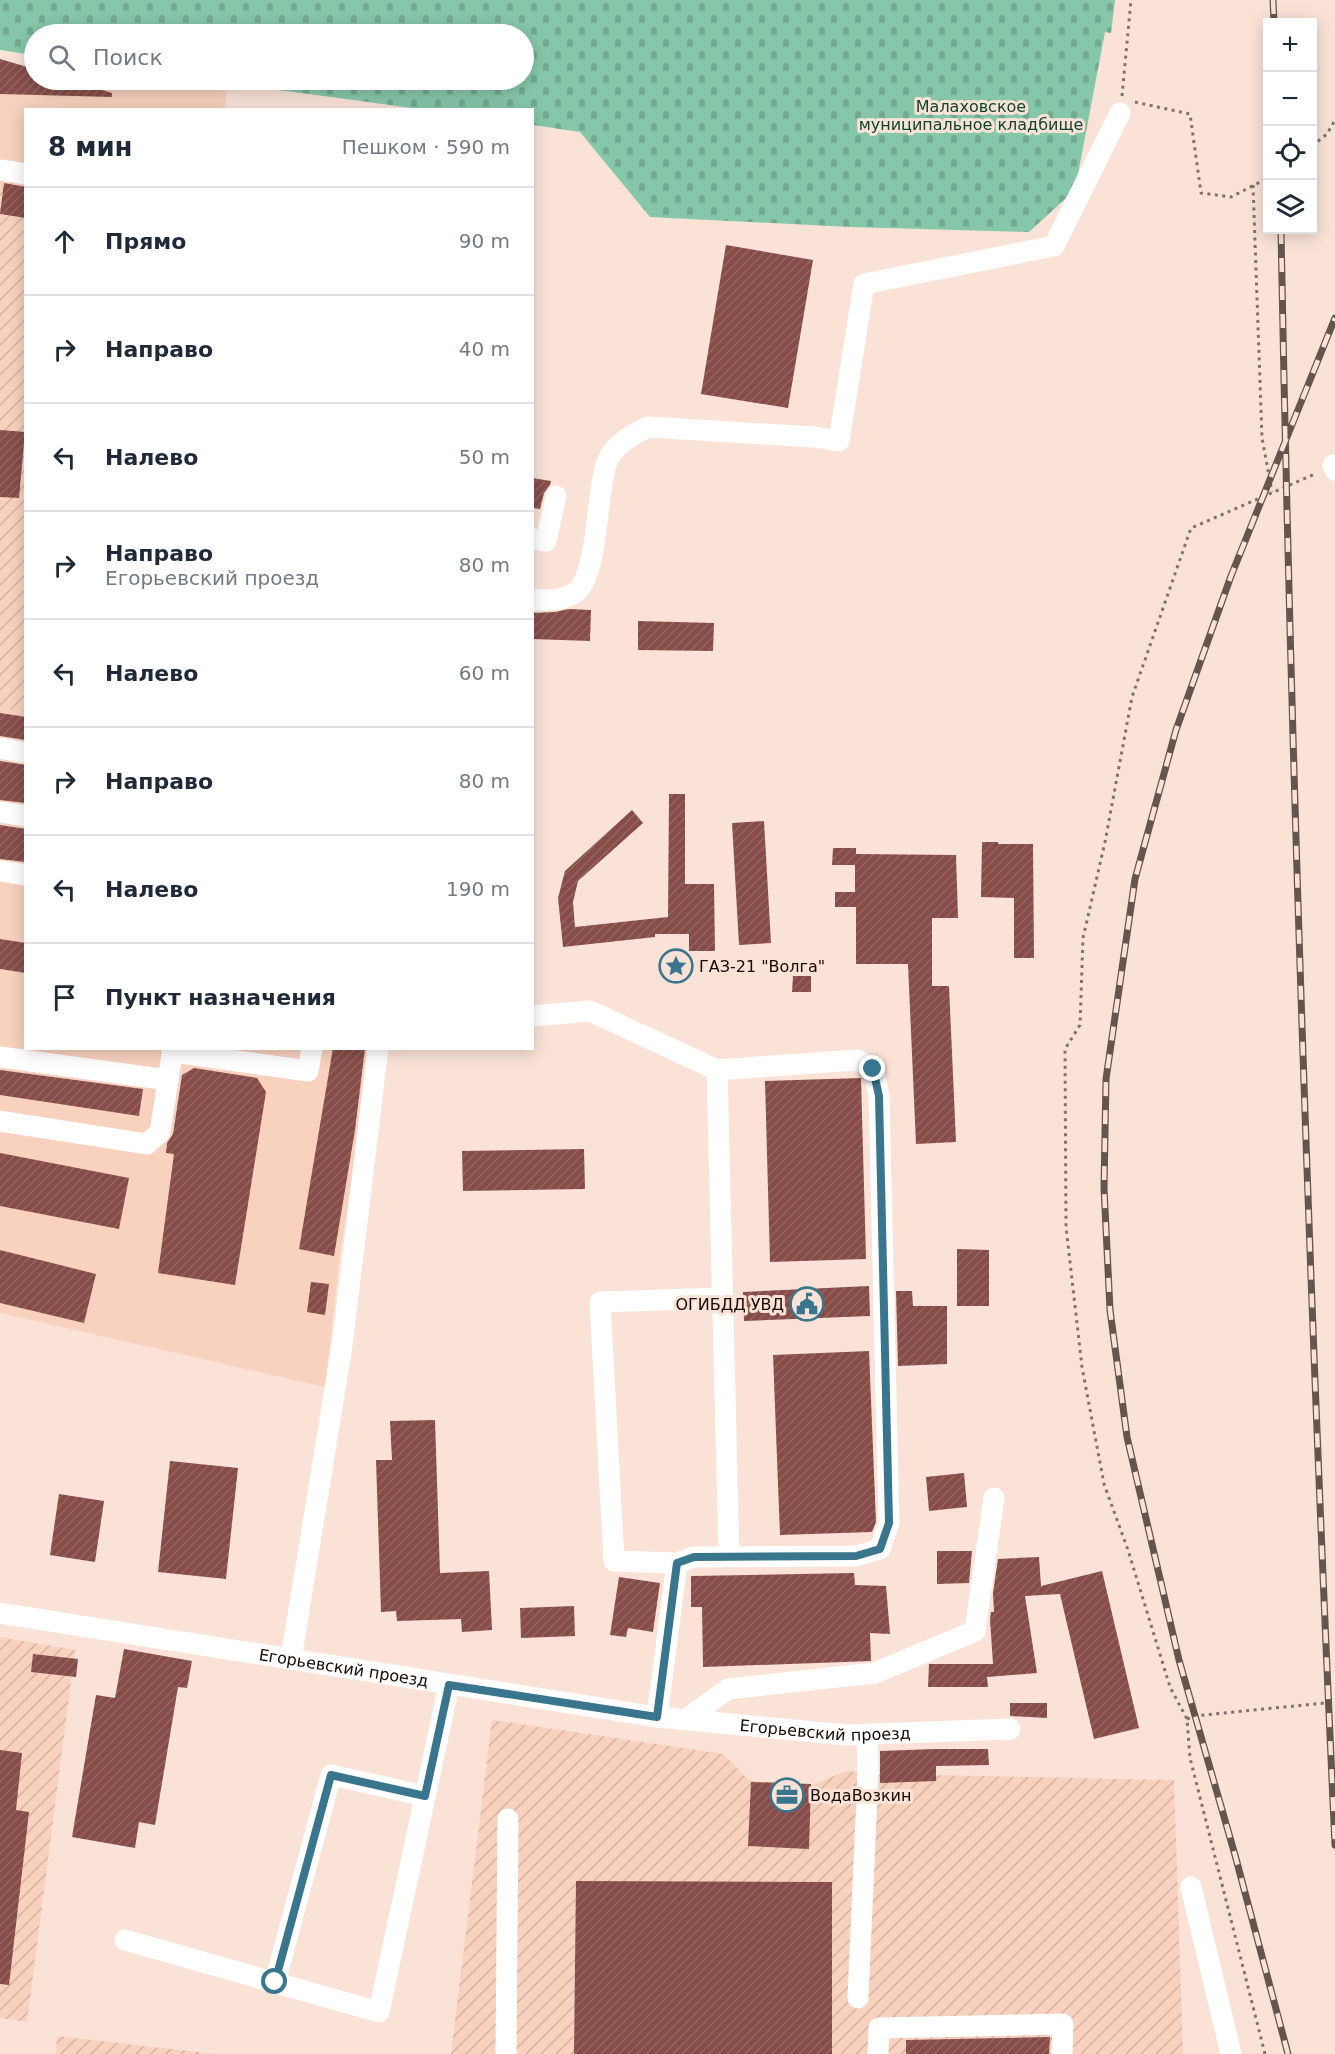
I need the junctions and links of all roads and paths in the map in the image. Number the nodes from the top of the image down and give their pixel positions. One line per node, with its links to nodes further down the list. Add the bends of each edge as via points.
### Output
1 (1131, 0): 2 (path)
2 (1121, 106): 8 (path, via 1190,114 1201,194 1232,197); 13 (street, via 1054,246 864,285 839,441 648,427 624,439 607,461 588,574 576,593 554,601)
3 (1335, 120): 4 (path)
4 (1317, 142)
5 (0, 170): 6 (street)
6 (24, 174)
7 (1264, 180): 8 (path)
8 (1253, 185): 10 (path, via 1262,438)
9 (1334, 467): 10 (path)
10 (1272, 492): 39 (path, via 1191,528 1132,698 1083,938 1080,1025 1065,1049 1066,1227 1084,1379 1104,1484 1170,1688)
11 (556, 496): 12 (street, via 546,541)
12 (534, 539)
13 (534, 600)
14 (0, 748): 15 (street)
15 (24, 753)
16 (0, 812): 17 (street)
17 (24, 816)
18 (0, 871): 19 (street)
19 (24, 875)
20 (534, 1016): 26 (street, via 590,1011)
21 (173, 1050): 22 (street, via 308,1071); 28 (street)
22 (312, 1050)
23 (378, 1050): 27 (street)
24 (393, 1050): 27 (street)
25 (0, 1057): 28 (street)
26 (717, 1071): 30 (street); 32 (street, via 856,1060 873,1069 879,1096 889,1523 880,1549 856,1556)
27 (373, 1076): 35 (street, via 376,1114)
28 (168, 1080): 29 (street, via 160,1132 147,1144)
29 (0, 1121)
30 (722, 1298): 32 (street); 33 (street, via 600,1302 614,1561)
31 (993, 1498): 40 (street, via 975,1631 875,1673 728,1689)
32 (729, 1556): 33 (street, via 694,1557)
33 (677, 1563): 38 (street)
34 (0, 1613): 35 (street, Егорьевский проезд)
35 (291, 1659): 36 (street, Егорьевский проезд)
36 (449, 1685): 38 (street, Егорьевский проезд); 43 (street)
37 (1335, 1702): 39 (path)
38 (657, 1717): 40 (street, Егорьевский проезд)
39 (1187, 1719): 53 (path, via 1190,1758)
40 (685, 1720): 42 (street, Егорьевский проезд)
41 (1010, 1729): 42 (street, Егорьевский проезд)
42 (867, 1734): 48 (street)
43 (425, 1796): 47 (street, via 331,1775); 47 (street, via 379,2012)
44 (508, 1819): 49 (street)
45 (1191, 1887): 52 (street)
46 (124, 1940): 47 (street)
47 (275, 1982)
48 (858, 1998)
49 (506, 2054)
50 (878, 2054): 51 (street, via 879,2028 1063,2024)
51 (1062, 2054)
52 (1231, 2054)
53 (1264, 2054)

